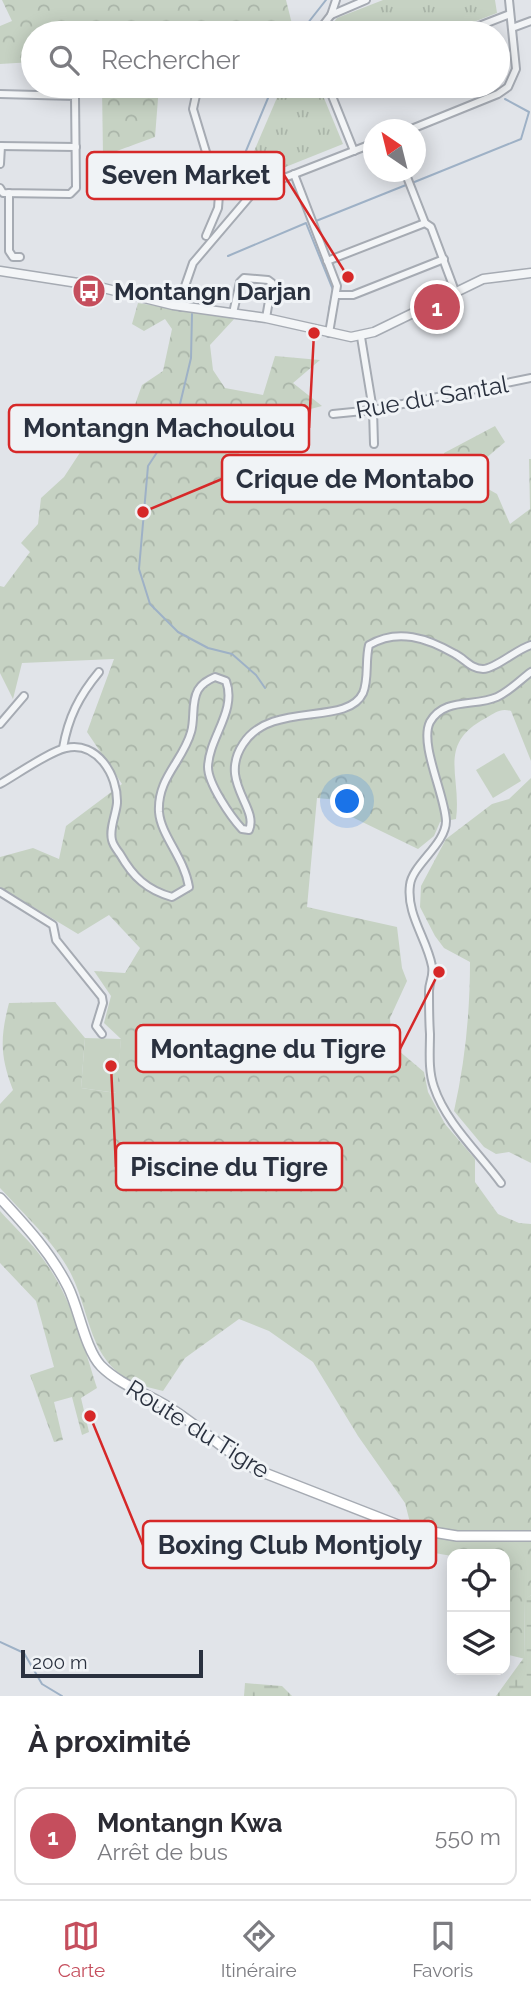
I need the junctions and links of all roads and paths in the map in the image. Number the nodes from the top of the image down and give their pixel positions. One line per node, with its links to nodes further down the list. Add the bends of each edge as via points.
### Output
1 (336, 0): 5 (street)
2 (366, 0): 5 (street)
3 (509, 0): 4 (street)
4 (510, 14): 7 (street); 9 (street)
5 (331, 15): 6 (street)
6 (326, 21)
7 (492, 21)
8 (531, 21): 9 (street)
9 (512, 29): 10 (street, via 516,69)
10 (510, 82)
11 (0, 94): 12 (street)
12 (21, 95)
13 (75, 98): 19 (street)
14 (195, 98): 27 (street, via 193,109 219,195)
15 (333, 98): 21 (street)
16 (488, 98): 17 (street)
17 (426, 123)
18 (0, 146): 19 (street); 22 (street)
19 (76, 147): 26 (street, via 74,192)
20 (363, 147): 21 (street)
21 (354, 151): 23 (street)
22 (0, 164)
23 (294, 174): 29 (street, via 256,189); 35 (street)
24 (409, 182): 28 (street)
25 (0, 188): 26 (street)
26 (9, 193): 32 (street)
27 (213, 220): 29 (street); 31 (street)
28 (425, 223): 34 (street, via 431,227); 35 (street)
29 (225, 226): 40 (street, via 194,263)
30 (0, 233): 32 (street)
31 (206, 236)
32 (9, 237): 33 (street, via 10,255)
33 (20, 257)
34 (444, 260): 38 (street); 39 (street, via 354,295)
35 (327, 261): 39 (street)
36 (0, 271): 40 (street, via 91,285)
37 (531, 272): 38 (street, via 499,275)
38 (455, 291): 44 (street)
39 (337, 295): 43 (street)
40 (181, 307): 41 (street)
41 (233, 313): 42 (street); 42 (street, via 244,278 268,280 272,283)
42 (265, 318): 43 (street)
43 (329, 333): 44 (street)
44 (361, 337): 46 (street)
45 (531, 378): 46 (street, Rue du Santal)
46 (373, 410): 47 (street, Rue du Santal); 48 (street)
47 (332, 414)
48 (374, 444)
49 (531, 645): 54 (street, via 483,669 414,636 390,636 369,645 363,693 349,708 264,723 244,742 237,754 236,786 253,822 249,830 242,830 232,819 211,781 208,769 229,691 226,681 206,680 197,691 191,731 170,768 161,796 161,822 183,863 189,887 172,897 156,892 130,871 112,841 117,794 98,755 85,747)
50 (99, 672): 54 (street, via 78,699)
51 (531, 672): 58 (street, via 499,696 447,707 431,720 428,739 446,825 410,883 411,909 434,974 429,988 434,1087 450,1117)
52 (24, 696): 53 (street)
53 (0, 724)
54 (63, 748): 55 (street)
55 (0, 784)
56 (0, 892): 57 (street, via 53,925 56,940 102,997 96,1026)
57 (102, 1034)
58 (501, 1183)
59 (0, 1198): 60 (main road, Route du Tigre, via 58,1266 100,1365 187,1419 238,1459 403,1527 457,1536)
60 (531, 1536)

